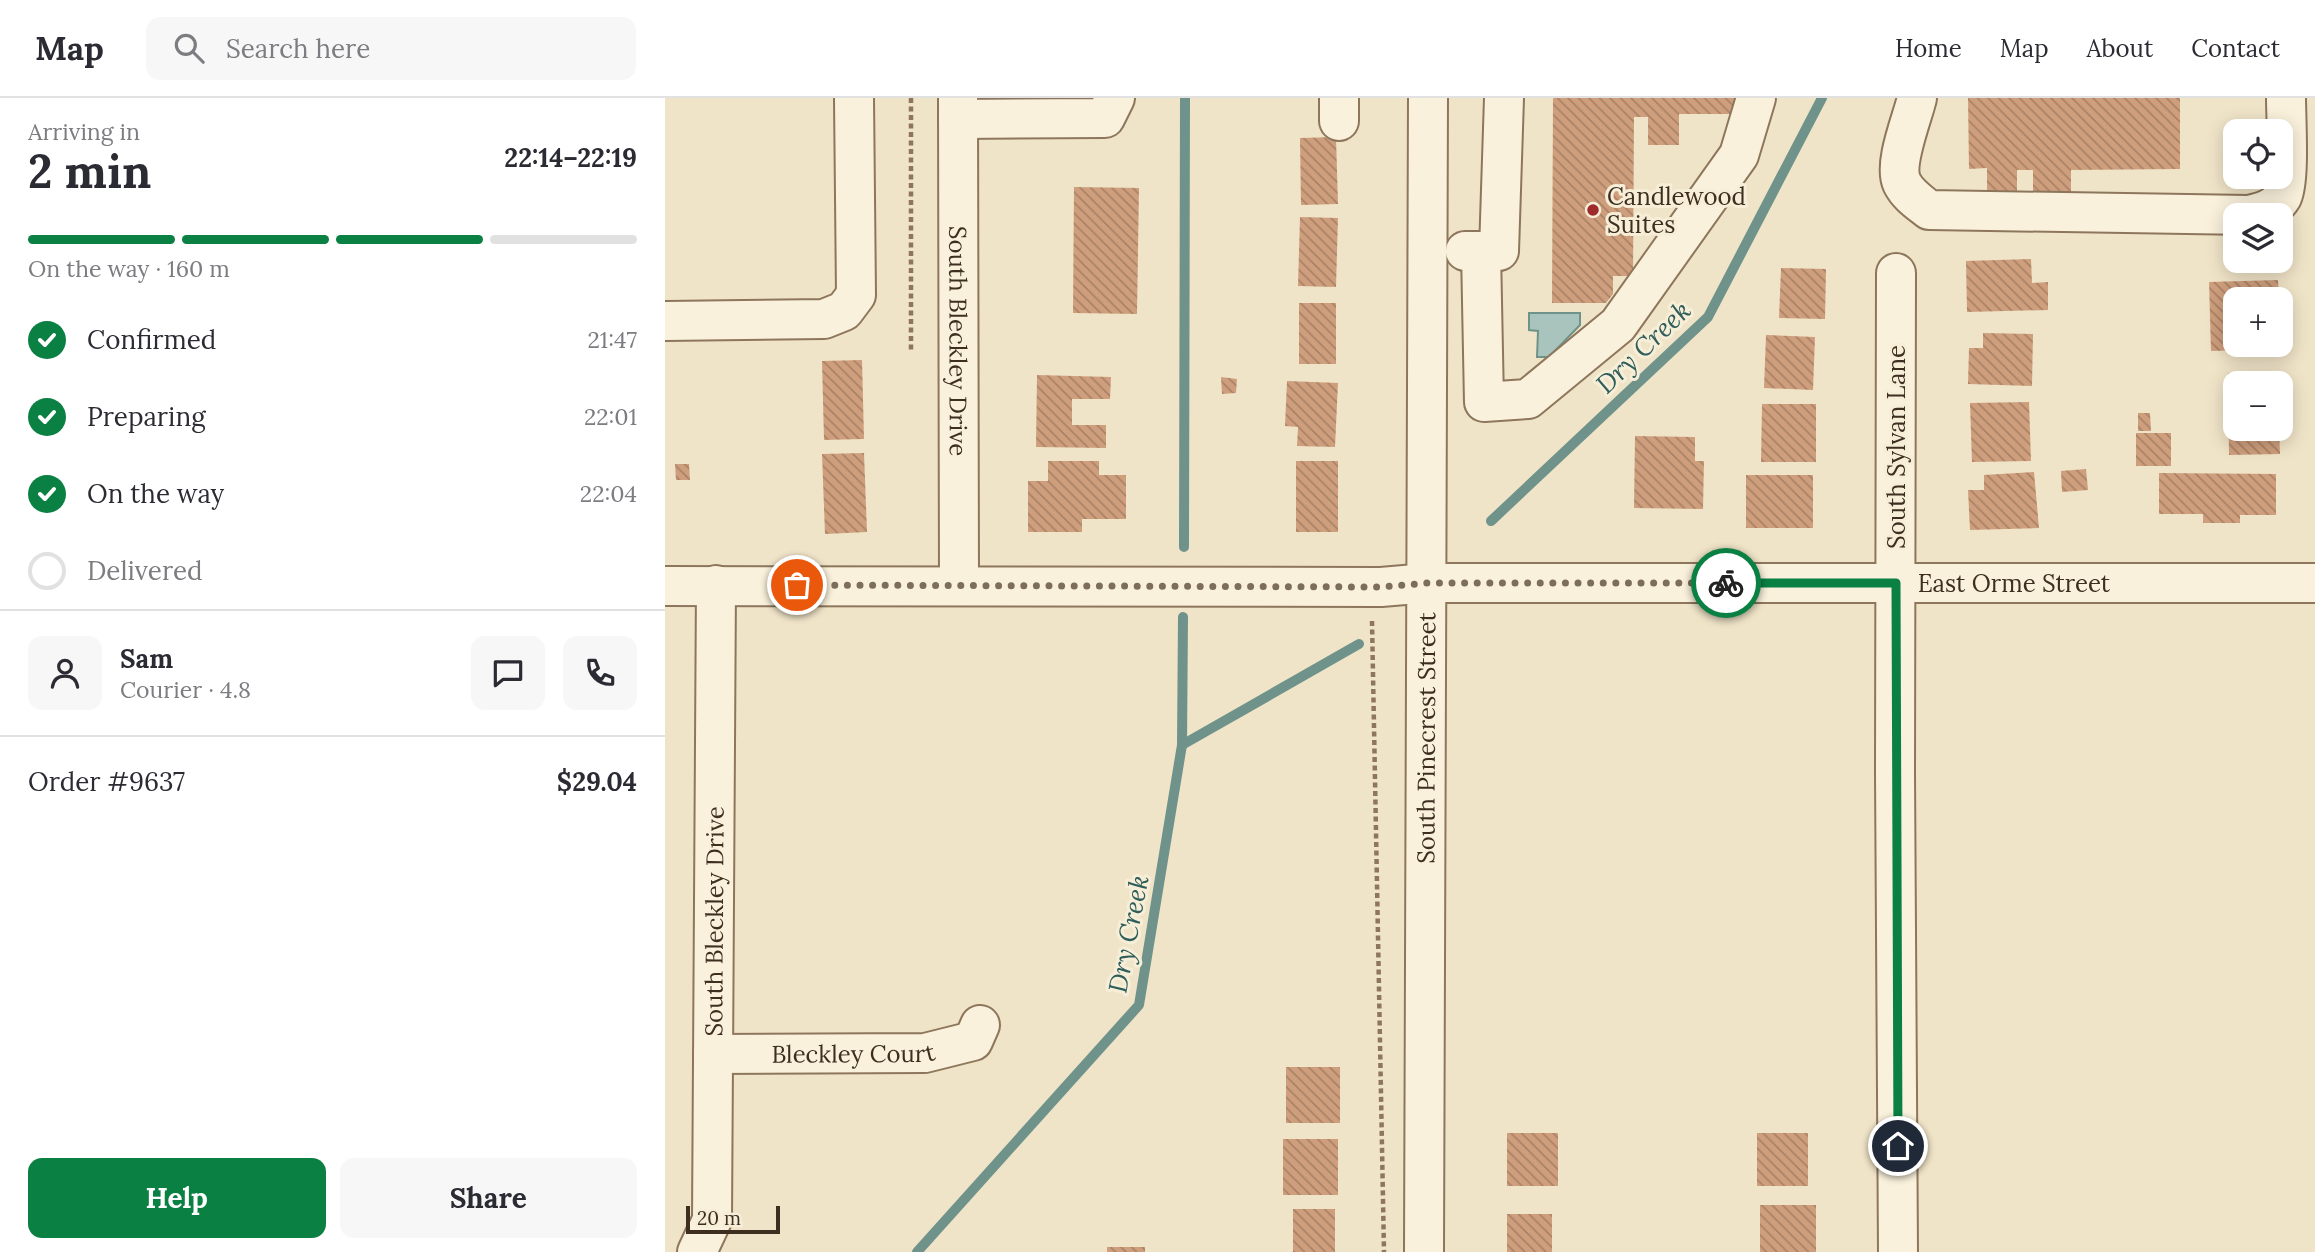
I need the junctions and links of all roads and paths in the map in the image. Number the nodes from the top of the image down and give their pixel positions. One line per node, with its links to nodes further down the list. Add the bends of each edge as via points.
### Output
1 (855, 98): 14 (street, via 856,295 844,312 824,319)
2 (911, 98): 15 (path)
3 (1115, 98): 9 (street, via 1105,118)
4 (1428, 98): 12 (street, South Pinecrest Street)
5 (1504, 98): 11 (street, via 1499,251)
6 (1756, 98): 11 (street, via 1739,155 1618,325 1528,399 1484,402)
7 (1917, 98): 10 (street, via 1900,162 1901,181 1929,210 2249,215 2269,210 2283,196)
8 (2286, 98): 10 (street)
9 (958, 108): 20 (street, South Bleckley Drive)
10 (2301, 163)
11 (1481, 251): 12 (street)
12 (1428, 252): 16 (street, South Pinecrest Street)
13 (1896, 272): 17 (street, South Sylvan Lane)
14 (665, 321)
15 (911, 351)
16 (1428, 583): 17 (street, East Orme Street); 20 (street, East Orme Street, via 1381,587); 27 (street, South Pinecrest Street)
17 (1896, 583): 18 (street, East Orme Street); 28 (street, South Sylvan Lane)
18 (2315, 583)
19 (716, 585): 20 (street, East Orme Street); 21 (street, East Orme Street); 24 (street, South Bleckley Drive)
20 (959, 585)
21 (665, 586)
22 (1372, 611): 26 (path)
23 (980, 1025): 24 (street, Bleckley Court, via 973,1041 925,1054)
24 (713, 1054): 25 (street, South Bleckley Drive, via 712,1220)
25 (697, 1252)
26 (1384, 1252)
27 (1424, 1252)
28 (1898, 1252)

